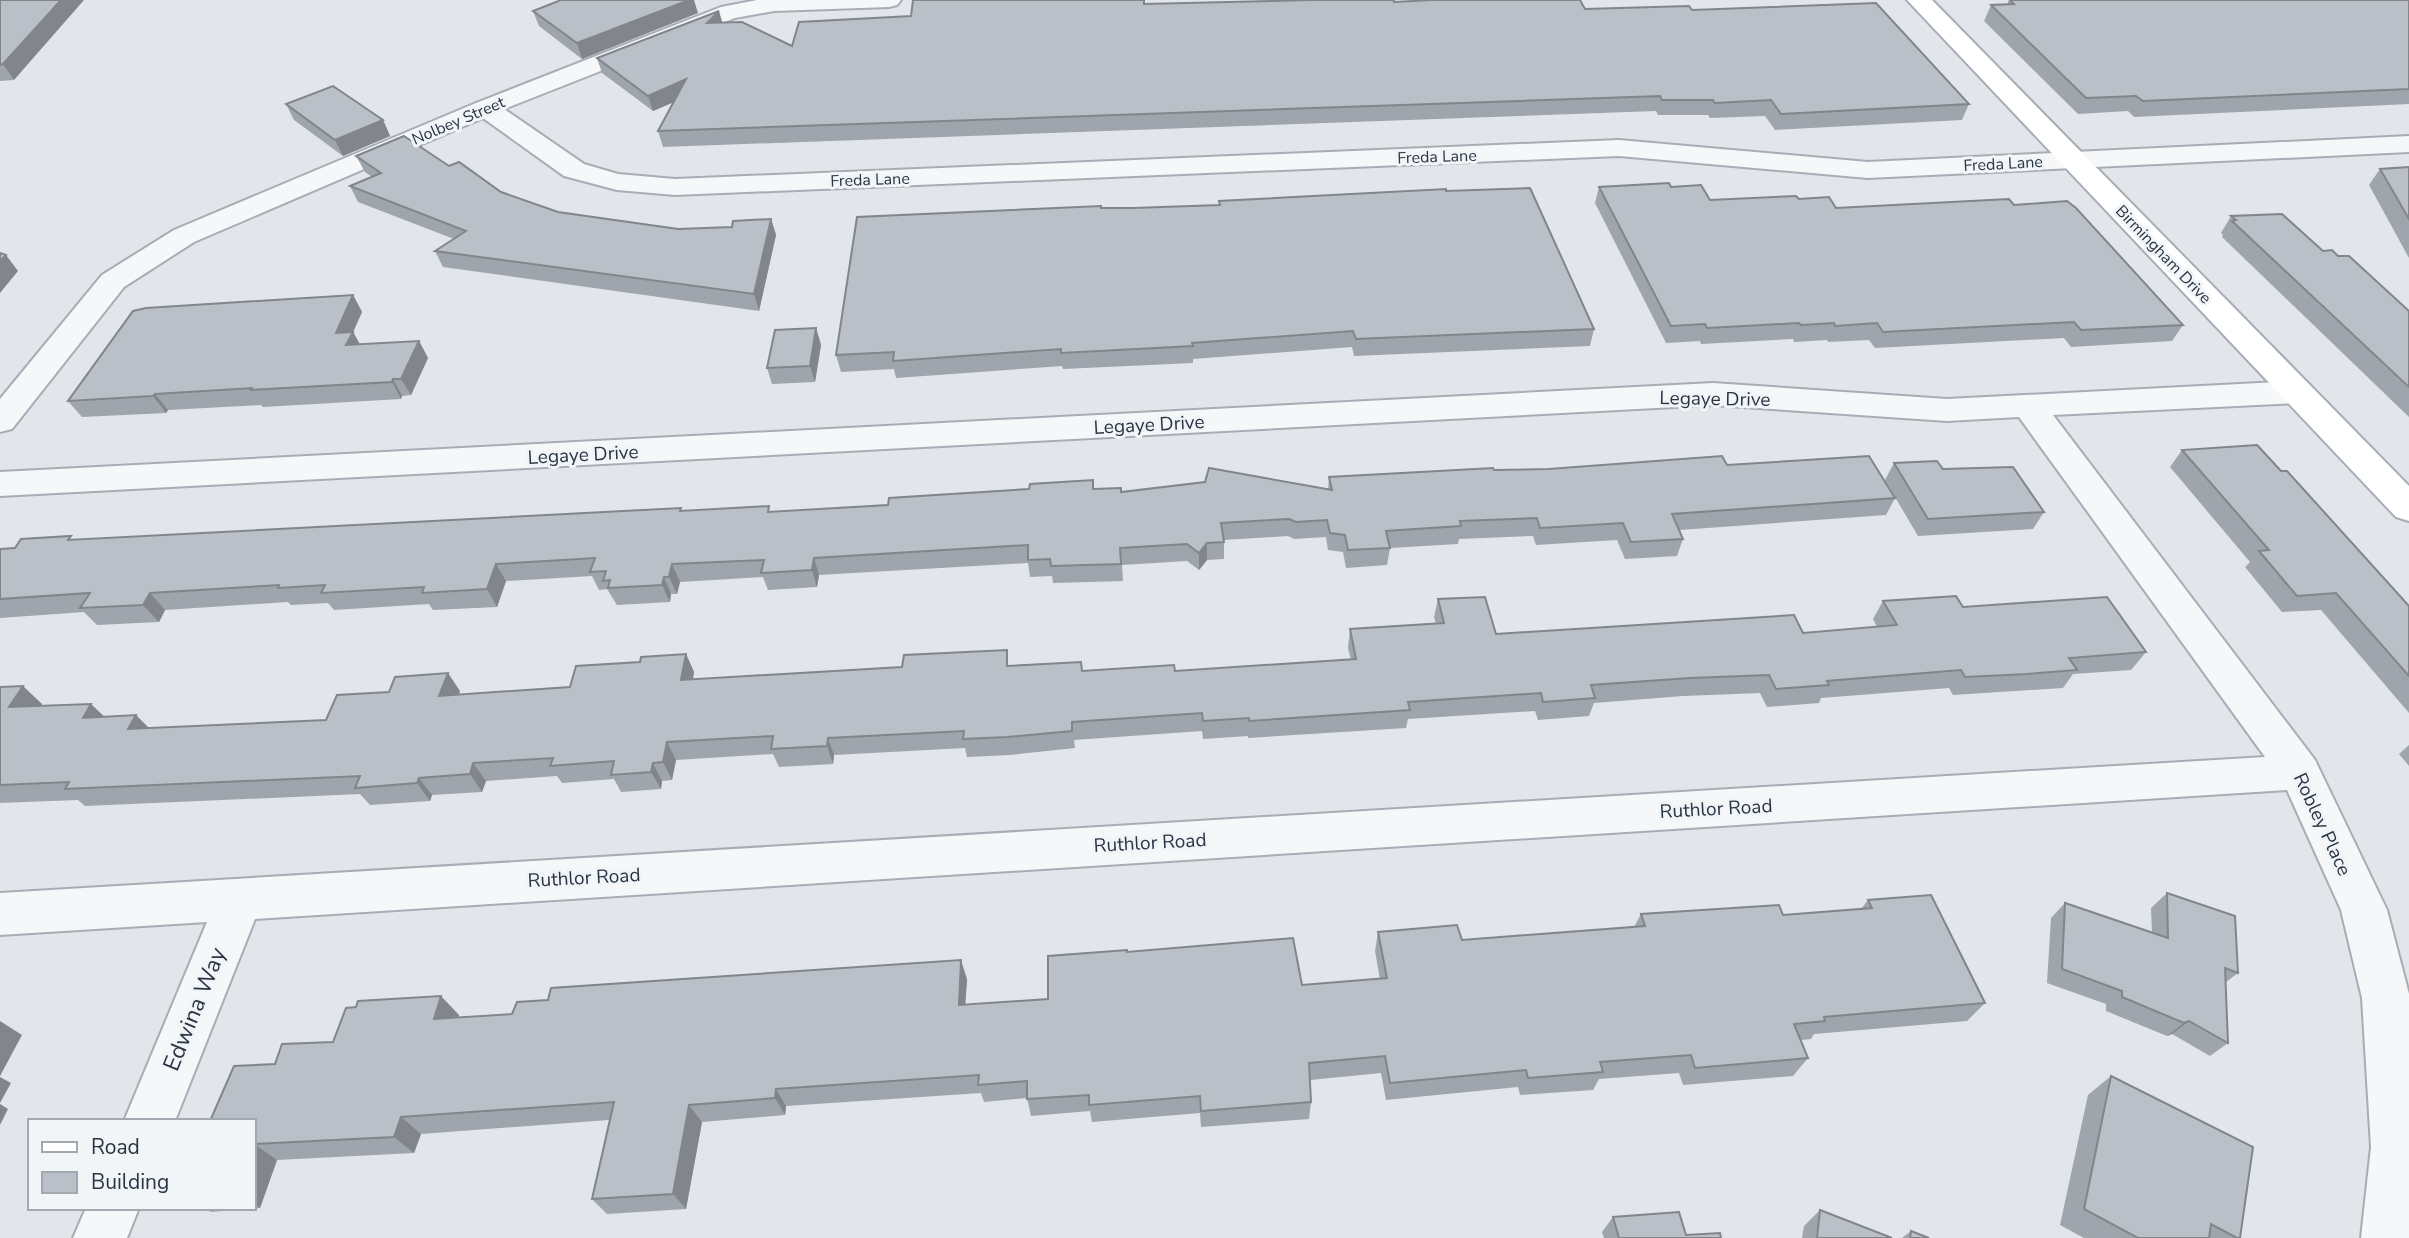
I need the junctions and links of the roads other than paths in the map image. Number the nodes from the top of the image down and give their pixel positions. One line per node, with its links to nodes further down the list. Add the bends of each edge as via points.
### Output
1 (872, 0): 2 (street, Nolbey Street); 4 (street, Nolbey Street, via 774,4 729,12)
2 (889, 0)
3 (1919, 0): 6 (main road, Birmingham Drive)
4 (485, 108): 6 (street, Freda Lane, via 574,170 617,181 675,187 1619,148 1868,170); 9 (street, Nolbey Street, via 184,236 113,281)
5 (2409, 144): 6 (street, Freda Lane)
6 (2074, 160): 7 (main road, Birmingham Drive)
7 (2298, 392): 8 (street, Legaye Drive); 11 (main road, Birmingham Drive)
8 (2029, 408): 10 (street, Legaye Drive, via 1947,410 1713,394); 12 (street, Robley Place)
9 (0, 421)
10 (0, 484)
11 (2409, 508)
12 (2300, 772): 13 (street, Ruthlor Road); 18 (street, Robley Place, via 2364,910 2386,999 2397,1147)
13 (240, 898): 14 (street, Ruthlor Road); 15 (street, Edwina Way)
14 (0, 914)
15 (150, 1119)
16 (112, 1210): 17 (street)
17 (100, 1238)
18 (2388, 1238)

